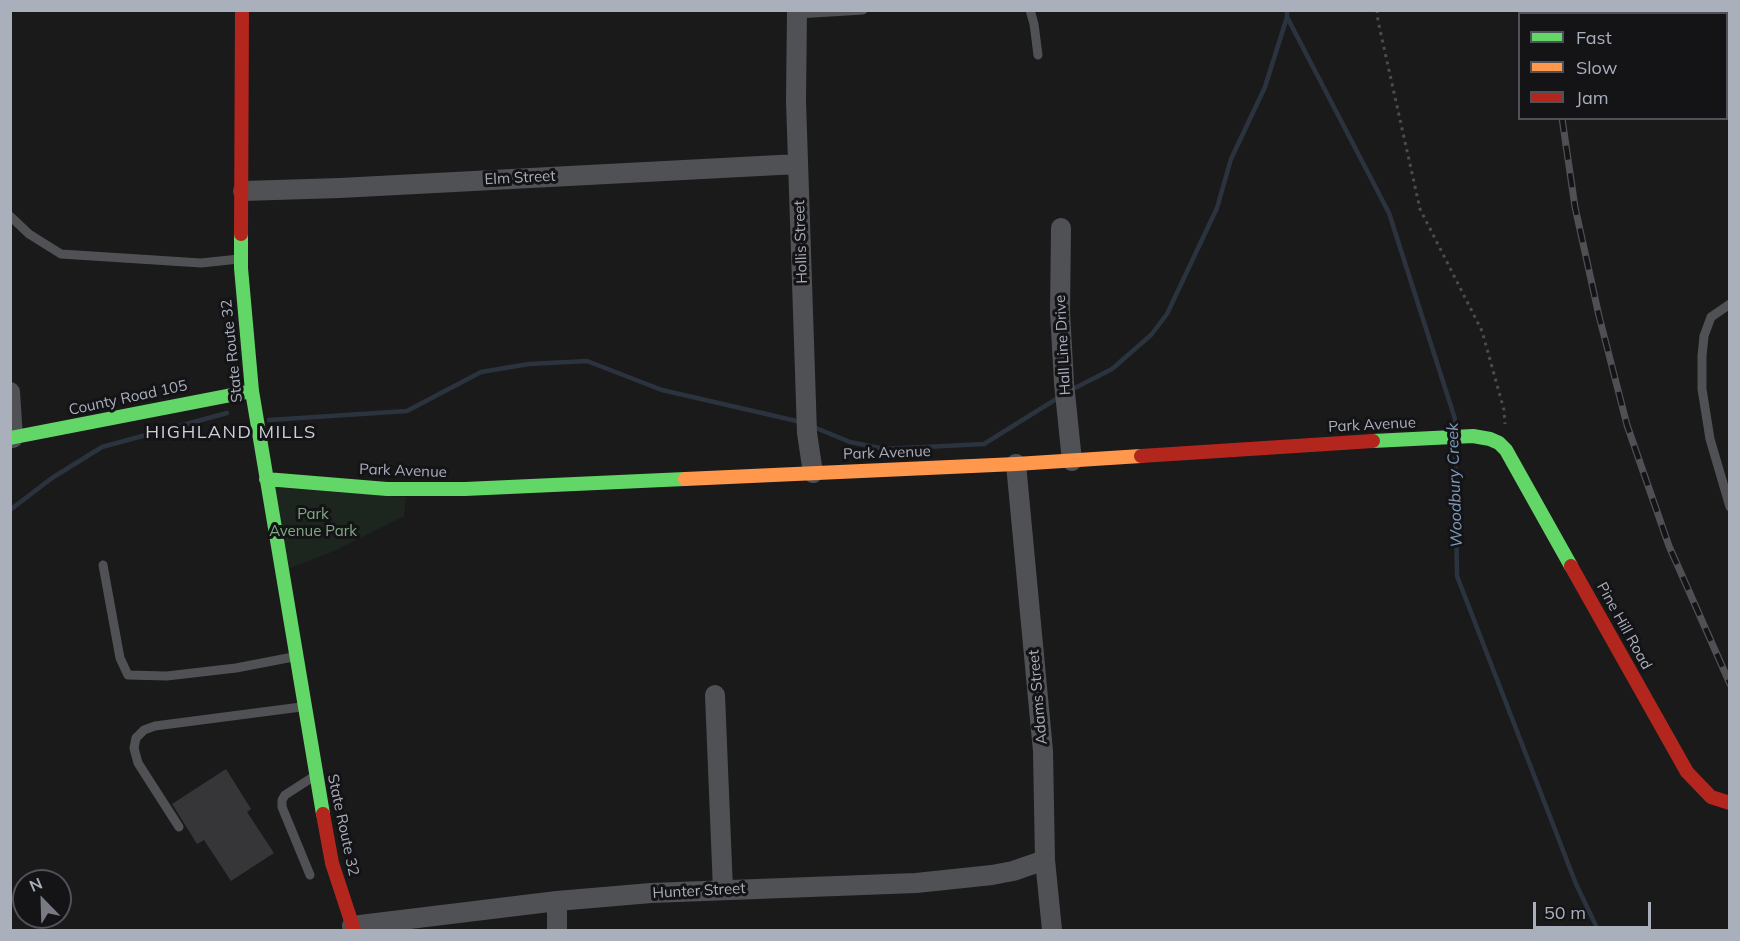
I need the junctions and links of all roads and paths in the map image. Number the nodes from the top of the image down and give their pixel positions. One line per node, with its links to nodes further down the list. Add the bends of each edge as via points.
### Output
1 (242, 10): 8 (street, State Route 32)
2 (863, 10): 5 (lane)
3 (1030, 10): 6 (lane)
4 (1377, 10): 16 (path, via 1420,209 1482,331 1504,410)
5 (797, 12): 7 (street, Hollis Street)
6 (1038, 55)
7 (798, 164): 8 (street, Elm Street); 19 (street, Hollis Street, via 807,433)
8 (243, 191): 11 (street, State Route 32)
9 (10, 216): 11 (lane, via 29,234 62,254 201,263)
10 (1061, 228): 17 (street, Hall Line Drive, via 1060,312)
11 (242, 259): 13 (street, State Route 32)
12 (1730, 304): 21 (lane, via 1712,317 1704,336 1702,389 1710,439)
13 (252, 391): 15 (street, County Road 105); 20 (street, State Route 32)
14 (10, 392): 15 (street)
15 (11, 438)
16 (1506, 450): 17 (street, Park Avenue, via 1490,439 1473,436); 27 (street, Pine Hill Road, via 1687,772 1711,797)
17 (1072, 461): 18 (street, Park Avenue)
18 (1016, 464): 19 (street, Park Avenue); 29 (street, Adams Street, via 1043,751)
19 (813, 473): 20 (street, Park Avenue, via 465,489 387,489)
20 (266, 479): 23 (street, State Route 32)
21 (1730, 507)
22 (103, 565): 23 (lane, via 120,658 128,675 167,676)
23 (295, 657): 25 (street, State Route 32)
24 (715, 695): 31 (street)
25 (304, 706): 26 (street, State Route 32); 28 (lane, via 144,730 136,738 134,748 138,763)
26 (316, 776): 30 (lane, via 282,800); 33 (street, State Route 32, via 332,863)
27 (1730, 803)
28 (179, 827)
29 (1046, 860): 31 (street, Hunter Street, via 992,875 916,883); 35 (street, Adams Street)
30 (310, 875)
31 (723, 890): 32 (street, Hunter Street)
32 (557, 901): 33 (street, Hunter Street); 34 (street)
33 (353, 928)
34 (557, 930)
35 (1052, 930)

